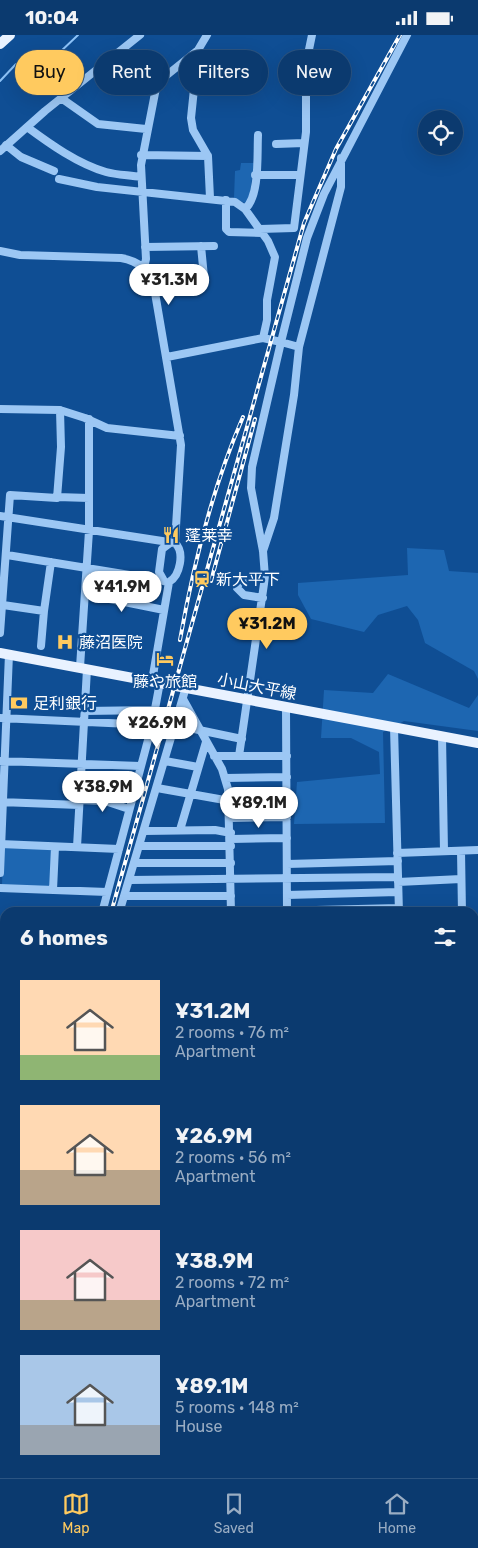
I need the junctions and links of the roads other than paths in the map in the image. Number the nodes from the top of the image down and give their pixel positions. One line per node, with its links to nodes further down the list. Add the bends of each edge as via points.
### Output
1 (10, 35): 6 (main road)
2 (140, 35): 10 (street)
3 (207, 35): 7 (street)
4 (312, 35): 14 (street, via 306,64)
5 (407, 35): 19 (street)
6 (0, 44)
7 (198, 50)
8 (179, 65): 12 (street, via 156,88)
9 (193, 95): 18 (street, via 193,130)
10 (61, 98): 11 (street); 12 (street, via 98,125)
11 (27, 127): 16 (street); 23 (street, via 96,168)
12 (146, 129): 17 (street)
13 (258, 135): 21 (street)
14 (304, 143): 15 (street); 22 (street)
15 (276, 145)
16 (3, 148): 20 (street)
17 (141, 155): 18 (street); 23 (street)
18 (208, 156): 26 (street)
19 (341, 157): 37 (street, via 307,238); 38 (street, via 341,187)
20 (54, 171)
21 (256, 175): 22 (street); 28 (street, via 252,200)
22 (300, 175): 29 (street, via 294,228)
23 (141, 177): 25 (street)
24 (59, 179): 25 (street)
25 (143, 192): 26 (street); 32 (street)
26 (210, 198): 27 (street)
27 (226, 200): 28 (street); 29 (street, via 226,229 229,232)
28 (245, 209): 29 (street)
29 (261, 231): 36 (street, via 275,257)
30 (201, 246): 31 (street); 32 (street); 35 (street)
31 (214, 246)
32 (145, 247): 34 (street)
33 (0, 251): 34 (street, via 20,255 121,258)
34 (144, 267): 39 (street, via 152,280)
35 (204, 277)
36 (263, 338): 37 (street); 39 (street)
37 (281, 342): 38 (street); 52 (street, via 252,467 252,496)
38 (298, 347): 52 (street, via 294,395 274,518)
39 (167, 357): 43 (street)
40 (0, 409): 41 (street)
41 (60, 410): 42 (street); 44 (street)
42 (89, 419): 43 (street, via 106,428); 45 (street)
43 (180, 437): 50 (street)
44 (57, 497): 45 (street); 47 (street, via 10,495)
45 (89, 498): 48 (street)
46 (0, 516): 47 (street)
47 (8, 517): 48 (street); 53 (street)
48 (89, 531): 49 (street); 55 (street)
49 (157, 541): 50 (street); 51 (street)
50 (173, 543): 51 (street); 58 (street, via 180,552 175,577)
51 (162, 549): 57 (street)
52 (263, 551): 56 (street)
53 (7, 555): 54 (street); 61 (street)
54 (51, 562): 55 (street); 63 (street)
55 (87, 567): 57 (street); 59 (street)
56 (265, 577): 60 (street); 60 (street, via 240,579 237,588 244,595)
57 (160, 578): 58 (street)
58 (169, 582): 62 (street)
59 (85, 594): 62 (street); 67 (street)
60 (262, 598): 71 (street)
61 (3, 605): 63 (street); 64 (street)
62 (164, 609): 68 (street)
63 (44, 611): 65 (street)
64 (0, 633)
65 (41, 646)
66 (4, 653): 67 (main road, 小山大平線); 75 (street)
67 (83, 668): 68 (main road, 小山大平線); 74 (street)
68 (156, 682): 69 (main road, 小山大平線); 73 (street)
69 (186, 687): 70 (street); 71 (main road, 小山大平線)
70 (182, 699): 78 (street); 80 (street)
71 (249, 700): 72 (main road, 小山大平線); 82 (street)
72 (286, 707): 79 (main road, 小山大平線); 87 (street)
73 (155, 710): 74 (street); 77 (street)
74 (85, 711): 76 (street)
75 (3, 719): 76 (street); 88 (street)
76 (84, 722): 77 (street); 90 (street)
77 (152, 725): 91 (street)
78 (175, 725): 80 (street); 89 (street)
79 (394, 727): 81 (main road, 小山大平線); 116 (street)
80 (200, 730): 82 (street); 83 (street)
81 (442, 736): 84 (main road, 小山大平線); 114 (street)
82 (242, 739): 86 (street)
83 (206, 742): 85 (street); 92 (street)
84 (478, 743)
85 (214, 756): 86 (street); 94 (street)
86 (239, 756): 87 (street)
87 (287, 756): 93 (street)
88 (2, 761): 90 (street); 99 (street)
89 (165, 761): 92 (street); 95 (street)
90 (81, 764): 91 (street); 100 (street)
91 (140, 766): 101 (street)
92 (198, 767): 96 (street)
93 (287, 777): 94 (street); 97 (street)
94 (225, 778): 98 (street)
95 (157, 788): 96 (street); 105 (street)
96 (190, 794): 98 (street); 104 (street)
97 (287, 797): 98 (street); 102 (street)
98 (229, 799): 103 (street)
99 (1, 802): 100 (street); 108 (street)
100 (79, 802): 101 (street, via 105,801); 111 (street)
101 (129, 809): 112 (street)
102 (287, 817): 103 (street); 106 (street)
103 (230, 818): 107 (street)
104 (180, 830): 105 (street); 107 (street, via 215,830)
105 (144, 831): 109 (street)
106 (287, 838): 107 (street); 120 (street)
107 (231, 839): 109 (street); 119 (street)
108 (0, 844): 110 (street); 121 (street)
109 (140, 846): 118 (street)
110 (54, 847): 111 (street); 128 (street)
111 (77, 847): 112 (street)
112 (119, 849): 129 (street)
113 (478, 850): 115 (street)
114 (444, 851): 115 (street); 116 (street)
115 (461, 851): 125 (street)
116 (397, 853): 117 (street)
117 (398, 861): 120 (street); 124 (street)
118 (135, 863): 119 (street); 126 (street)
119 (231, 863): 122 (street)
120 (286, 864): 123 (street)
121 (0, 873)
122 (231, 879): 123 (street); 126 (street); 133 (street)
123 (286, 879): 124 (street); 131 (street)
124 (398, 879): 125 (street); 130 (street)
125 (462, 879): 139 (street)
126 (130, 880): 132 (street)
127 (0, 888): 128 (street)
128 (53, 890): 129 (street)
129 (107, 892): 134 (street)
130 (398, 892): 131 (street); 138 (street)
131 (287, 895): 137 (street)
132 (125, 896): 133 (street); 135 (street)
133 (231, 896): 136 (street)
134 (103, 907)
135 (121, 907)
136 (231, 907)
137 (287, 907)
138 (399, 907)
139 (462, 907)

